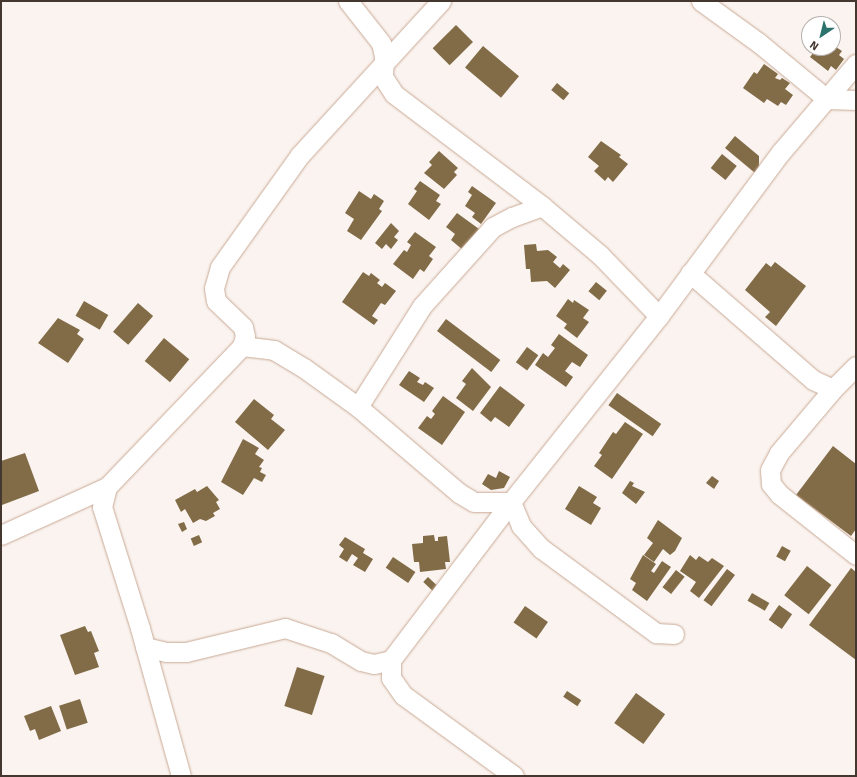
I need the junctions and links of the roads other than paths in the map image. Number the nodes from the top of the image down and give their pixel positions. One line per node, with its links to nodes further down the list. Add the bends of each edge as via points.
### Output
1 (348, 1): 5 (street, via 381,43 384,56)
2 (441, 1): 5 (street)
3 (701, 1): 7 (street, via 759,43)
4 (856, 64): 6 (street)
5 (382, 67): 9 (street, via 386,84 406,105); 12 (street, via 340,108 300,155 220,267 214,288 216,301 243,327 245,336)
6 (842, 79): 7 (street); 8 (street)
7 (827, 99): 8 (street); 10 (street, via 781,152)
8 (854, 100)
9 (542, 206): 11 (street, via 600,255); 15 (street, via 512,216 493,227 422,306)
10 (690, 273): 11 (street); 14 (street, via 813,380)
11 (659, 316): 18 (street)
12 (242, 346): 15 (street, via 274,350); 16 (street)
13 (856, 366): 14 (street)
14 (833, 389): 21 (street, via 779,453 770,470 771,484 793,506)
15 (358, 407): 18 (street, via 459,493 474,502)
16 (107, 488): 17 (street); 19 (street, via 102,507)
17 (82, 500): 19 (street); 20 (street)
18 (511, 502): 22 (street, via 521,526 542,549 656,633); 25 (street)
19 (105, 516): 23 (street)
20 (1, 536)
21 (856, 555)
22 (674, 634)
23 (145, 647): 24 (street); 26 (street)
24 (175, 652): 25 (street, via 285,628 331,643 361,661 374,664); 26 (street)
25 (391, 660): 28 (street, via 391,678 403,694)
26 (155, 683): 27 (street)
27 (180, 776)
28 (514, 776)

